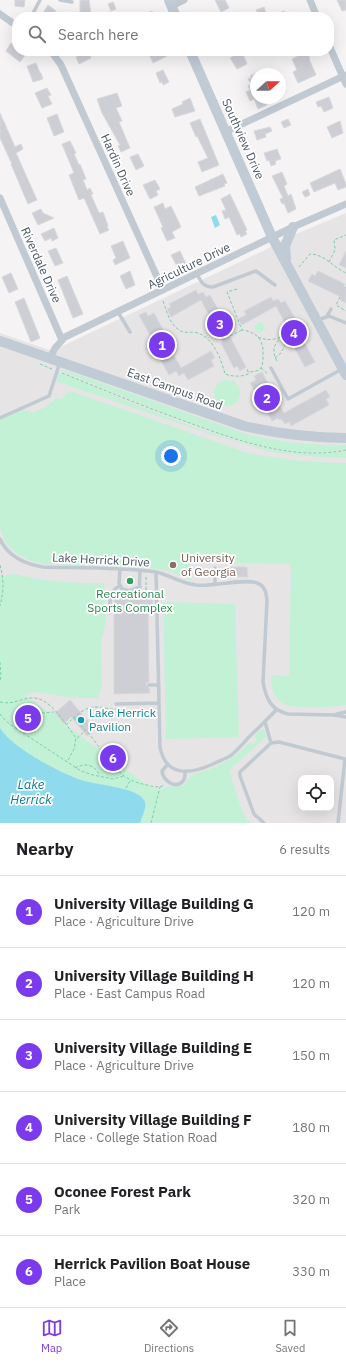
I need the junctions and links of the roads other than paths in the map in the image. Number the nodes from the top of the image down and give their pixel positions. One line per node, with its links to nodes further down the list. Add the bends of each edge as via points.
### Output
1 (40, 0): 7 (lane)
2 (60, 0): 5 (lane)
3 (184, 0): 6 (street)
4 (310, 0): 8 (street)
5 (72, 2)
6 (170, 3)
7 (34, 12)
8 (315, 12)
9 (0, 14): 10 (street)
10 (12, 22)
11 (334, 55): 14 (street)
12 (55, 56): 23 (street, Hardin Drive, via 61,65)
13 (192, 56): 15 (street, Southview Drive)
14 (345, 79): 15 (street)
15 (225, 132): 19 (street, Southview Drive)
16 (0, 198): 30 (street, Riverdale Drive)
17 (345, 206): 18 (street, Agriculture Drive)
18 (294, 227): 19 (street, Agriculture Drive); 20 (street, via 285,246)
19 (272, 238): 20 (street, Southview Drive); 21 (street, Agriculture Drive)
20 (286, 263): 27 (street, Southview Drive)
21 (197, 274): 22 (lane, via 208,287 256,271); 23 (street, Agriculture Drive)
22 (275, 285)
23 (162, 290): 25 (street, Agriculture Drive)
24 (332, 309): 26 (lane)
25 (118, 312): 29 (lane); 30 (street, Agriculture Drive)
26 (327, 316): 27 (lane); 28 (lane)
27 (314, 322): 35 (street, Southview Drive)
28 (346, 324)
29 (130, 332)
30 (62, 340): 32 (street, Agriculture Drive)
31 (0, 341): 32 (street, East Campus Road)
32 (50, 358): 33 (street, East Campus Road)
33 (59, 366): 36 (lane, via 49,396); 37 (street, East Campus Road, via 244,426 285,435)
34 (272, 370): 35 (lane, via 288,399)
35 (345, 370)
36 (0, 418)
37 (346, 438)
38 (0, 539): 40 (lane, Lake Herrick Drive, via 8,552 32,565)
39 (215, 568): 43 (lane)
40 (120, 569): 41 (lane, Lake Herrick Drive); 44 (lane)
41 (140, 571): 42 (lane, Lake Herrick Drive); 45 (lane)
42 (156, 572): 43 (lane, Lake Herrick Drive, via 195,585); 49 (lane)
43 (215, 584): 52 (lane, Lake Herrick Drive, via 254,582 265,590 267,600 263,682 268,699)
44 (120, 586): 45 (lane, via 129,591); 47 (lane, via 111,594)
45 (140, 587): 46 (lane)
46 (139, 598)
47 (110, 613)
48 (149, 685): 49 (lane)
49 (159, 685): 50 (lane)
50 (159, 703): 51 (lane); 58 (lane, via 160,747)
51 (116, 704)
52 (276, 710): 54 (lane, via 296,715); 56 (lane)
53 (346, 712): 54 (lane)
54 (334, 715): 55 (lane)
55 (346, 717)
56 (265, 722): 57 (lane); 59 (lane, via 229,757 200,770)
57 (271, 743): 60 (lane, via 240,772 254,814); 61 (lane, via 279,742 345,759)
58 (168, 764): 59 (lane); 59 (lane, via 162,770 163,775 172,784 182,782)
59 (185, 772)
60 (264, 823)
61 (338, 823)

